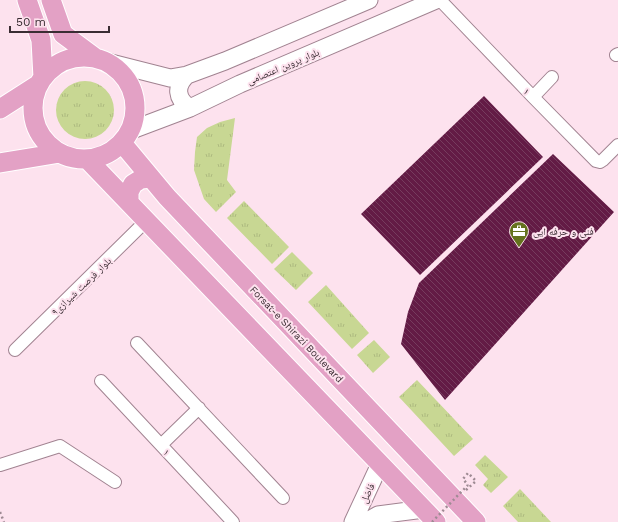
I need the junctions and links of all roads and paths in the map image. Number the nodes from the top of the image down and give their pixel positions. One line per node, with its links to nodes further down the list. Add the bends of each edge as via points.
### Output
1 (27, 0): 9 (main road, via 41,40)
2 (51, 0): 6 (main road, via 63,34)
3 (369, 0): 7 (street, via 225,62)
4 (436, 0): 11 (street, بلوار پروین اعتصامی)
5 (440, 0): 10 (street, ۱)
6 (101, 59): 7 (street, via 170,78); 9 (main road, via 81,56 68,59 46,73); 13 (main road, via 120,71 130,83 135,98 135,114)
7 (187, 75): 11 (street, via 182,80 179,92 181,99)
8 (552, 77): 10 (street)
9 (41, 81): 12 (main road); 15 (main road, via 34,97 36,123 41,135)
10 (533, 97): 14 (street, ۱, via 596,161 603,160)
11 (190, 108): 13 (street, بلوار پروین اعتصامی)
12 (0, 109)
13 (126, 137): 16 (main road, via 114,150 96,158); 18 (main road, Forsat-e Shirazi Boulevard)
14 (618, 145)
15 (60, 153): 16 (main road); 17 (main road)
16 (86, 159): 19 (main road)
17 (0, 163)
18 (151, 178): 19 (main road, via 133,184 128,192); 38 (main road, Forsat-e Shirazi Boulevard)
19 (129, 202): 20 (main road)
20 (146, 221): 22 (street, ۹بلوار فرصت شیرازی); 26 (main road)
21 (138, 343): 24 (street)
22 (15, 350)
23 (101, 381): 25 (street, ۱)
24 (199, 408): 25 (street); 30 (street)
25 (161, 445): 34 (street, ۱)
26 (380, 464): 32 (main road); 35 (street, فاضل)
27 (0, 465): 29 (street, via 60,446)
28 (476, 481): 32 (path, bridge, via 468,474 463,479 468,485)
29 (115, 482)
30 (283, 498)
31 (0, 512): 33 (path)
32 (428, 515): 36 (street, فاضل, via 378,515); 37 (main road)
33 (4, 522)
34 (233, 522)
35 (352, 522)
36 (366, 522)
37 (436, 522)
38 (476, 522)

